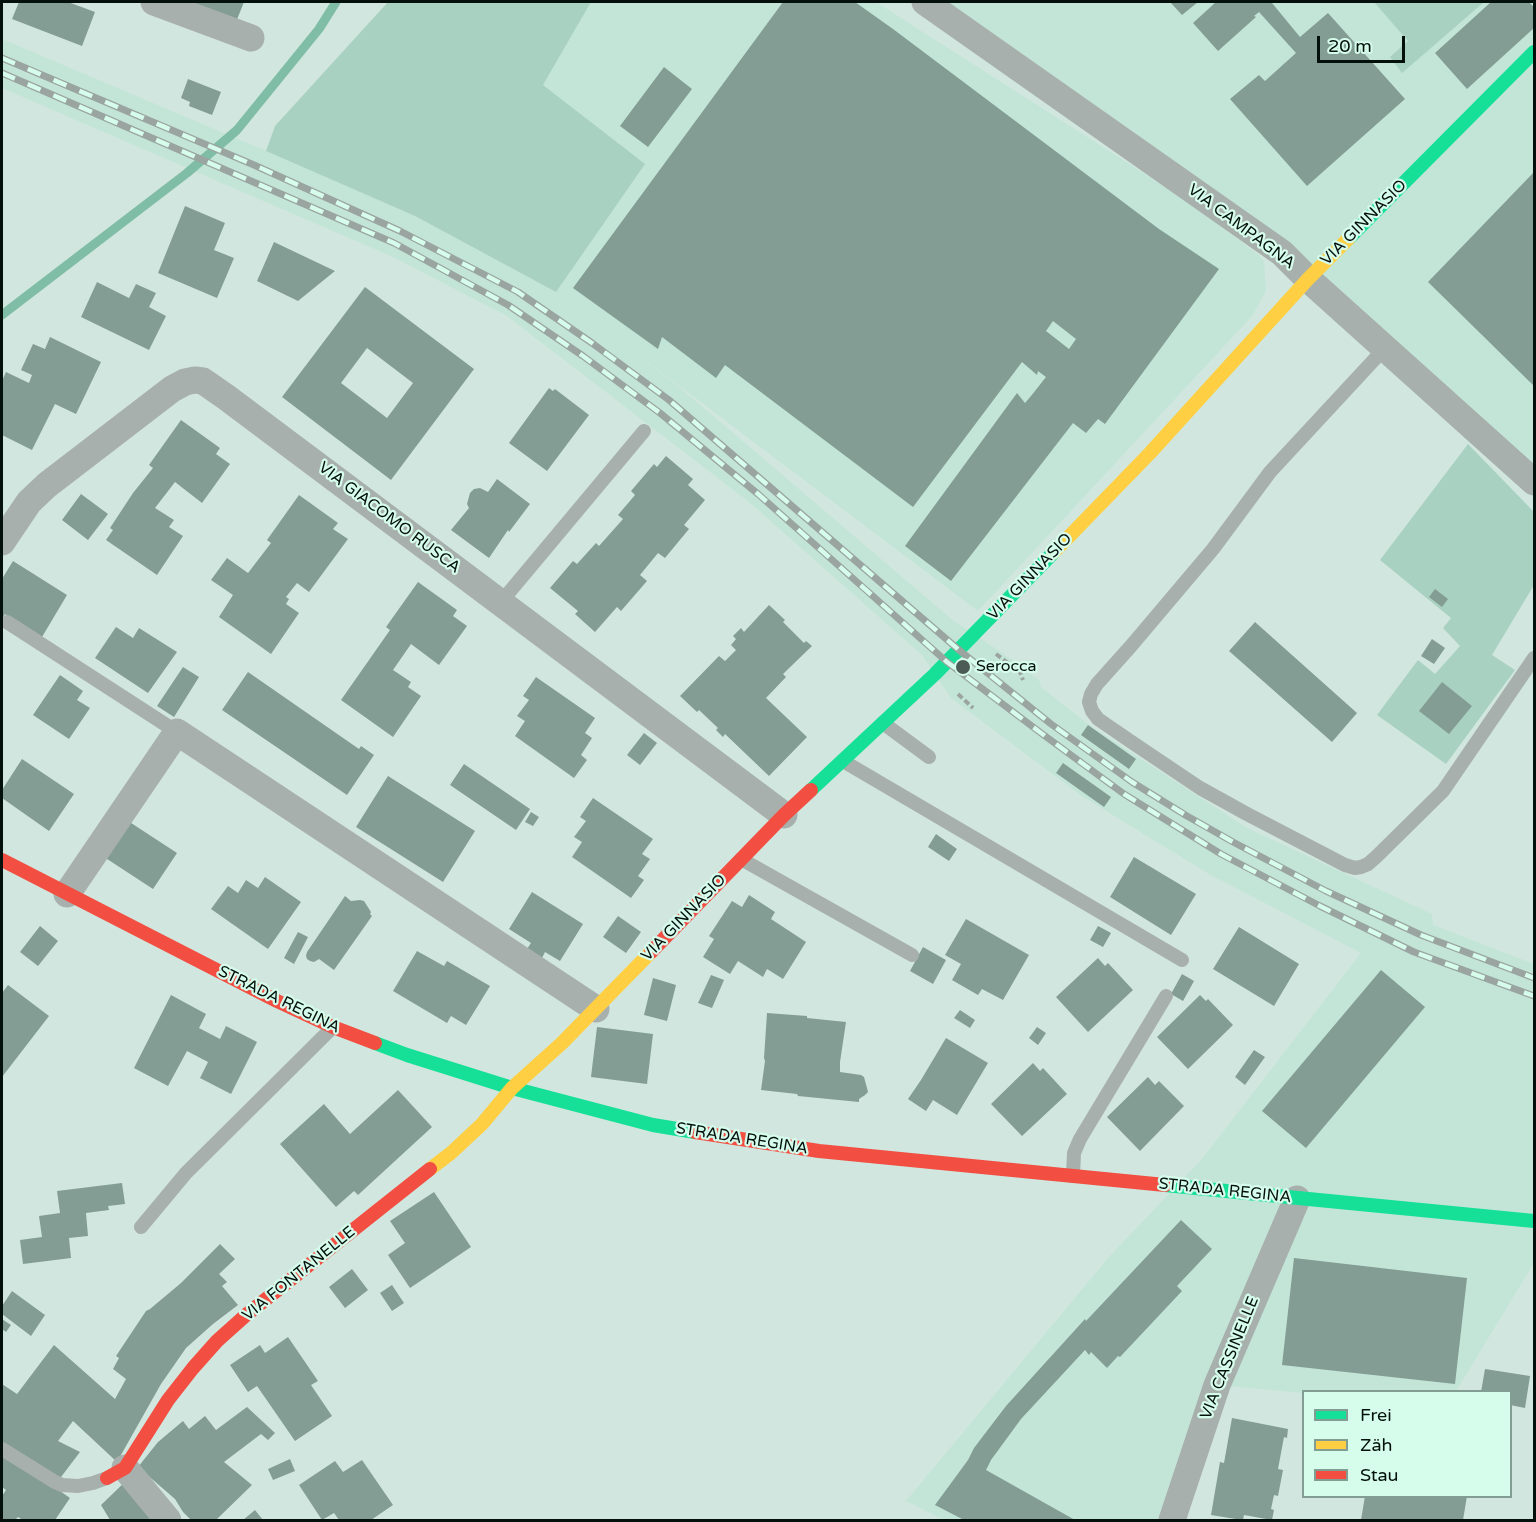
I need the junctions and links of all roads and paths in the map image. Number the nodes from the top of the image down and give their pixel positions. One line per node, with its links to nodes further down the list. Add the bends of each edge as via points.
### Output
1 (154, 2): 3 (street)
2 (925, 2): 5 (street, VIA CAMPAGNA, via 1282,253)
3 (251, 38)
4 (1534, 52): 5 (street, VIA GINNASIO)
5 (1308, 279): 6 (street, VIA CAMPAGNA); 13 (street, VIA GINNASIO, via 1150,453)
6 (1385, 348): 8 (street, VIA CAMPAGNA); 12 (lane, via 1270,472 1213,549 1097,684 1089,702 1092,711 1098,719 1200,788 1346,865 1361,867 1443,791)
7 (644, 431): 10 (lane)
8 (1534, 482)
9 (2, 542): 10 (street, VIA GIACOMO RUSCA, via 38,493 172,389 195,380 226,397)
10 (501, 602): 17 (street, VIA GIACOMO RUSCA)
11 (7, 622): 14 (lane)
12 (1534, 658)
13 (883, 723): 15 (lane); 16 (street, VIA GINNASIO)
14 (177, 732): 20 (street); 24 (street)
15 (929, 756)
16 (843, 761): 17 (street, VIA GINNASIO); 22 (lane)
17 (784, 815): 18 (street, VIA GINNASIO)
18 (741, 859): 21 (lane); 24 (street, VIA GINNASIO)
19 (2, 860): 20 (street, STRADA REGINA)
20 (67, 894): 25 (street, STRADA REGINA)
21 (912, 955)
22 (1182, 960)
23 (1166, 996): 27 (lane, via 1080,1139 1074,1153)
24 (596, 1009): 26 (street, VIA GINNASIO)
25 (333, 1027): 26 (street, STRADA REGINA); 30 (lane, via 186,1173)
26 (512, 1088): 27 (street, STRADA REGINA, via 653,1125 740,1139 881,1158); 32 (street, VIA FONTANELLE, via 451,1153 217,1341 168,1400)
27 (1073, 1176): 28 (street, STRADA REGINA)
28 (1297, 1199): 29 (street, STRADA REGINA); 34 (street, VIA CASSINELLE, via 1217,1385)
29 (1534, 1221)
30 (141, 1227)
31 (2, 1449): 32 (lane, via 62,1485 93,1484)
32 (116, 1473): 33 (street)
33 (168, 1521)
34 (1172, 1521)

